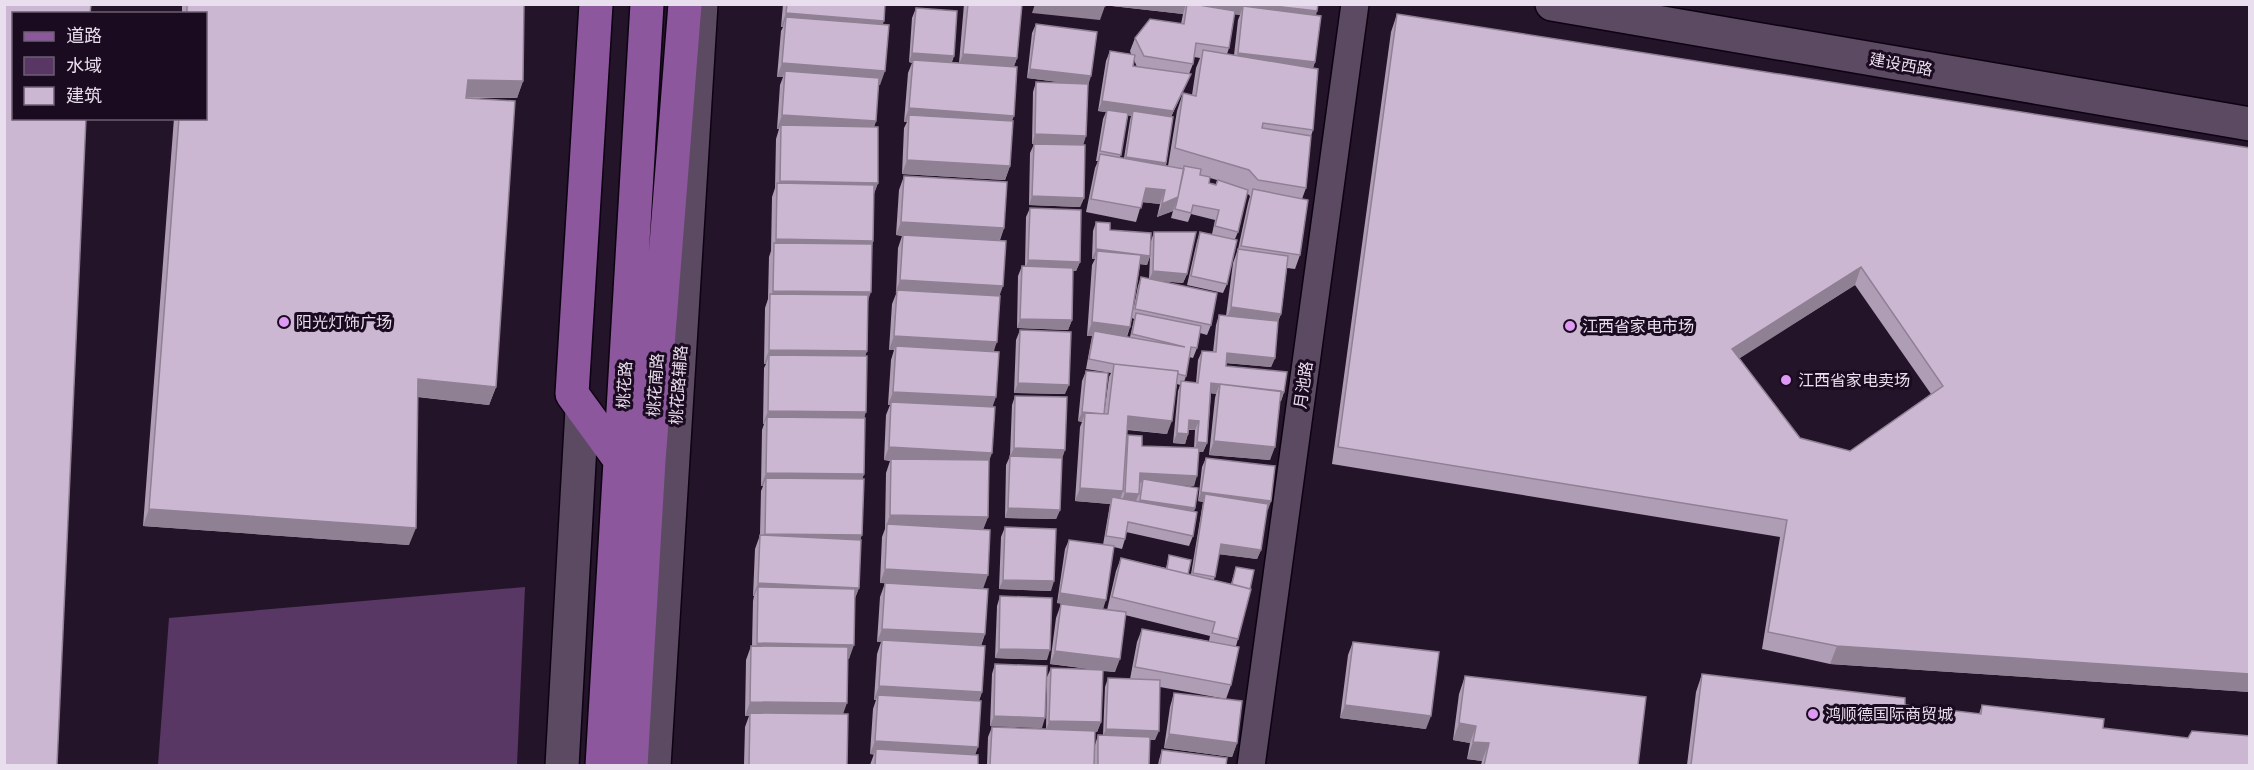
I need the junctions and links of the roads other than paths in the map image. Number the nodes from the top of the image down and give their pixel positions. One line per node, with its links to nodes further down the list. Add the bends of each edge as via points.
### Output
1 (596, 4): 10 (main road, via 572,394)
2 (647, 4): 11 (main road, 桃花路)
3 (685, 4): 11 (main road, 桃花南路)
4 (701, 4): 16 (main road, 桃花路辅路)
5 (1355, 4): 17 (street, 月池路)
6 (1552, 4): 9 (main road, 建设西路)
7 (1655, 4): 8 (main road, 建设西路)
8 (2250, 105)
9 (2250, 124)
10 (582, 408): 11 (main road); 12 (main road)
11 (635, 460): 13 (main road, 桃花路); 14 (main road, 桃花南路); 15 (main road)
12 (562, 765)
13 (602, 765)
14 (631, 765)
15 (648, 765)
16 (654, 765)
17 (1251, 765)

